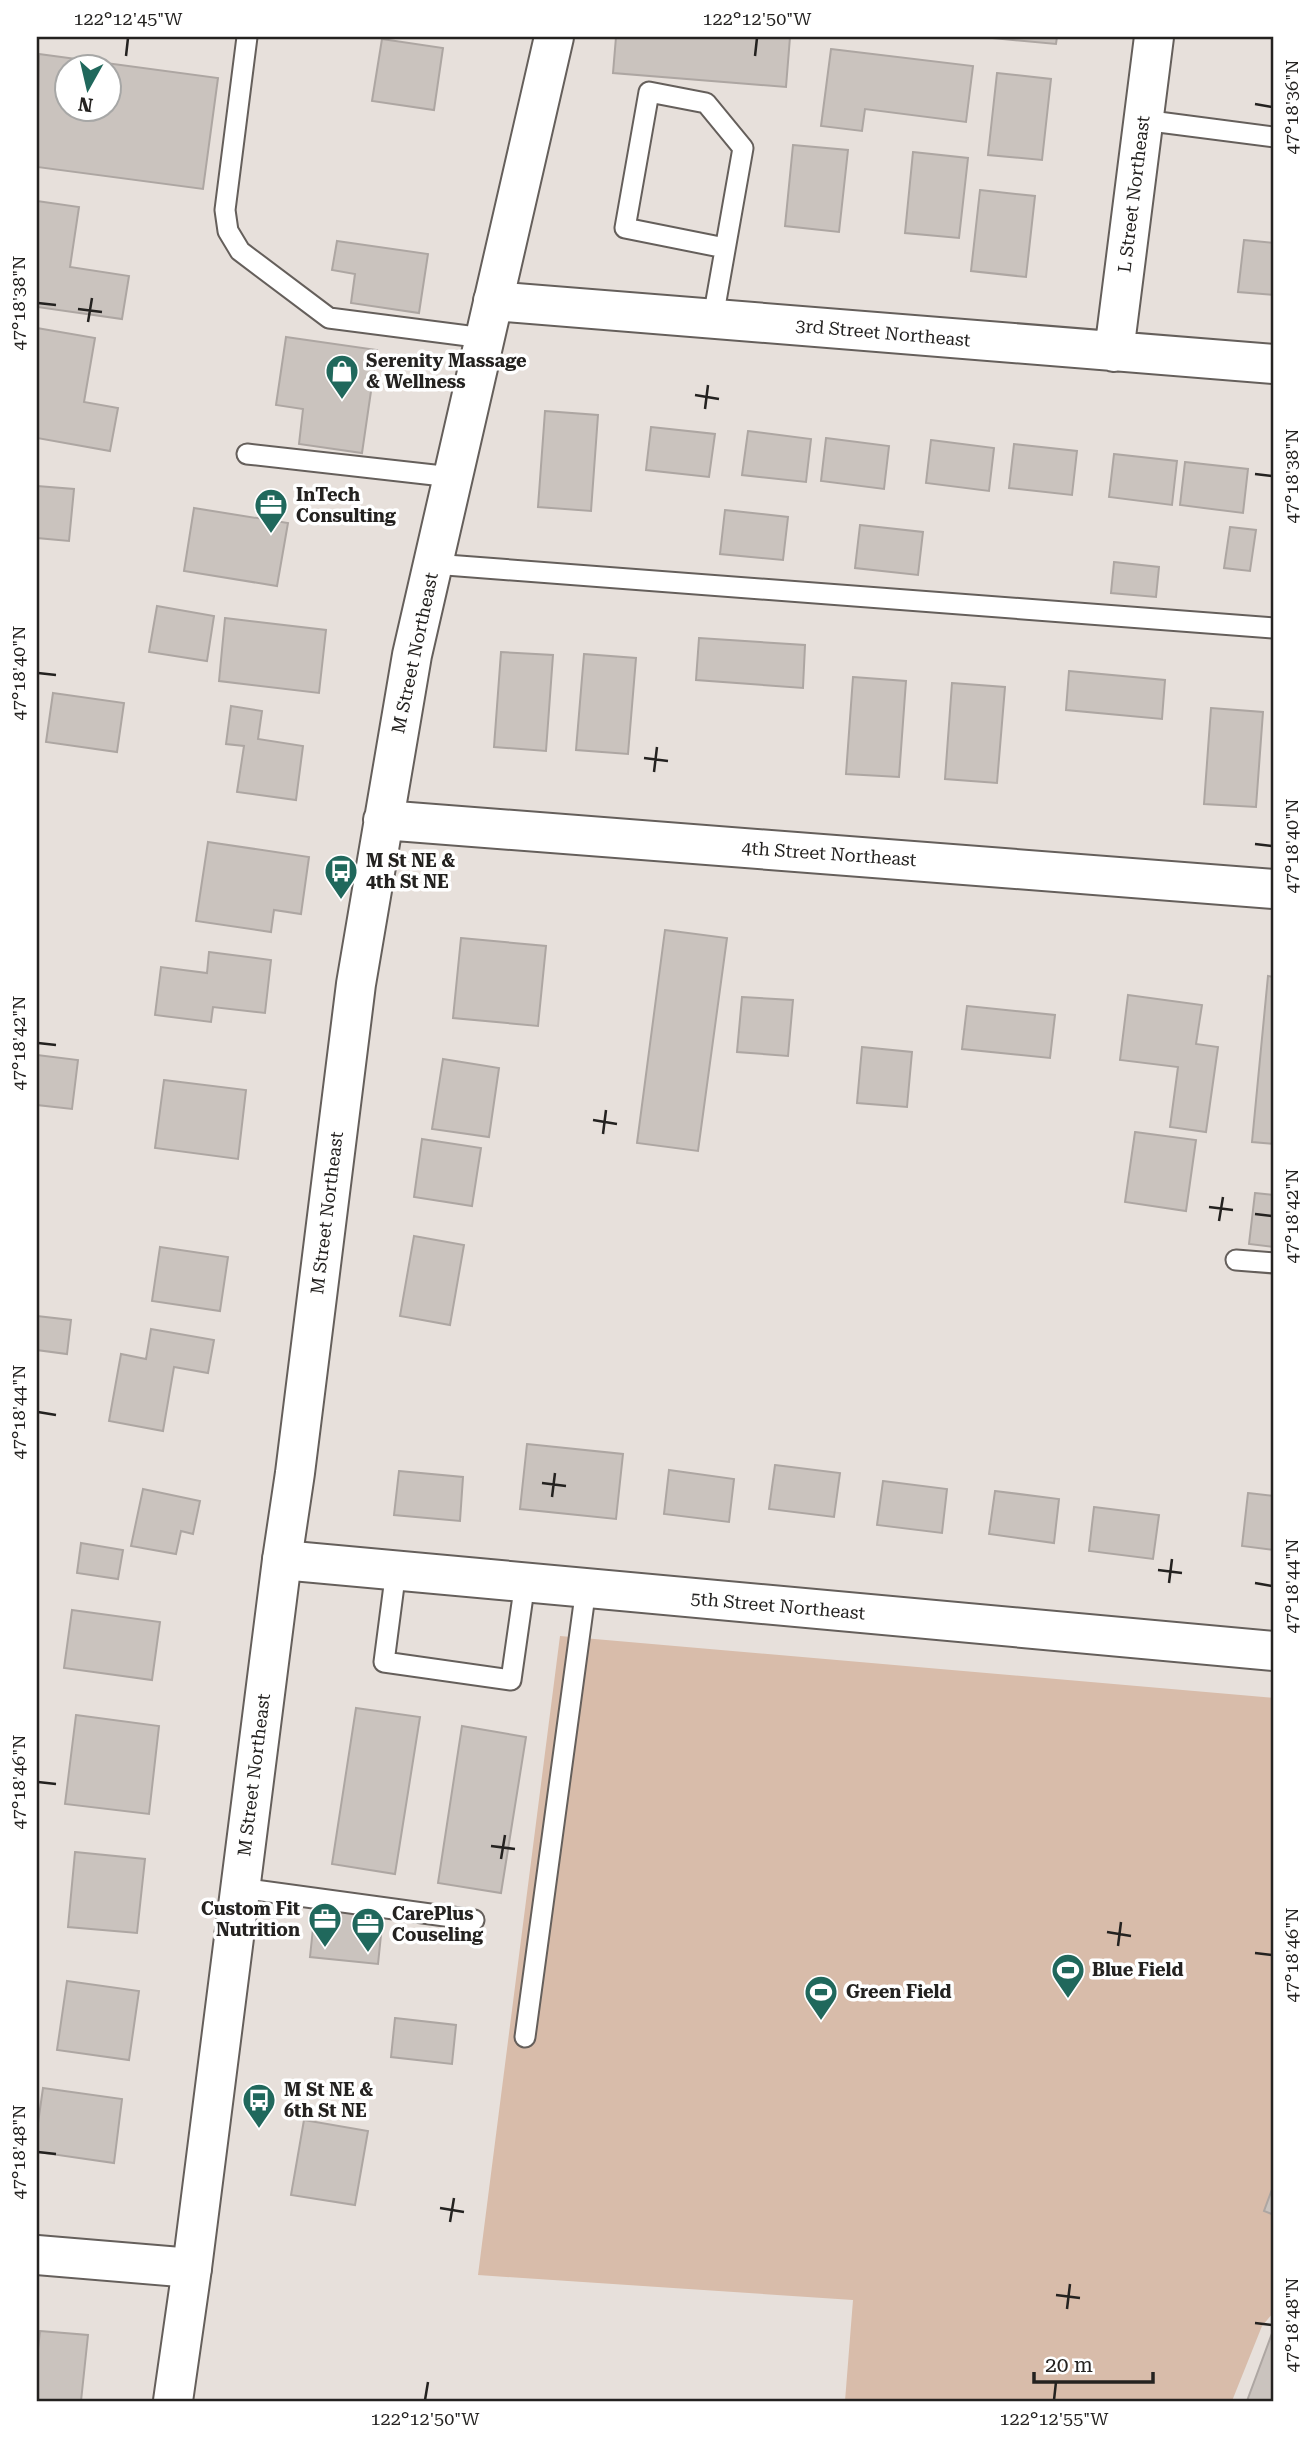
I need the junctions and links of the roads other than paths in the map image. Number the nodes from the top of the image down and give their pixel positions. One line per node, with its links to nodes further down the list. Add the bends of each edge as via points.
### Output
1 (247, 37): 9 (lane, via 225,210 228,231 240,251 330,318)
2 (554, 37): 7 (street, M Street Northeast)
3 (1154, 37): 4 (street, L Street Northeast)
4 (1143, 120): 5 (lane); 10 (street, L Street Northeast)
5 (1274, 137)
6 (725, 248): 6 (lane, via 743,148 706,103 649,92 625,228); 8 (lane)
7 (493, 301): 8 (street, 3rd Street Northeast); 9 (street, M Street Northeast)
8 (713, 318): 10 (street, 3rd Street Northeast)
9 (484, 338): 13 (street, M Street Northeast)
10 (1114, 352): 11 (street, 3rd Street Northeast)
11 (1274, 364)
12 (247, 454): 13 (lane)
13 (452, 477): 14 (street, M Street Northeast)
14 (433, 564): 15 (lane); 16 (street, M Street Northeast)
15 (1274, 628)
16 (383, 820): 17 (street, 4th Street Northeast); 20 (street, M Street Northeast, via 356,984)
17 (1274, 889)
18 (1236, 1260): 19 (lane)
19 (1274, 1263)
20 (282, 1560): 21 (street, 5th Street Northeast); 25 (street, M Street Northeast)
21 (397, 1570): 22 (street, 5th Street Northeast); 22 (lane, via 384,1662 512,1679)
22 (525, 1582): 23 (street, 5th Street Northeast)
23 (586, 1588): 24 (street, 5th Street Northeast); 27 (lane)
24 (1274, 1651)
25 (240, 1888): 26 (lane); 29 (street, M Street Northeast)
26 (474, 1920)
27 (524, 2038)
28 (37, 2255): 29 (street)
29 (192, 2268): 30 (street, M Street Northeast)
30 (173, 2401)

